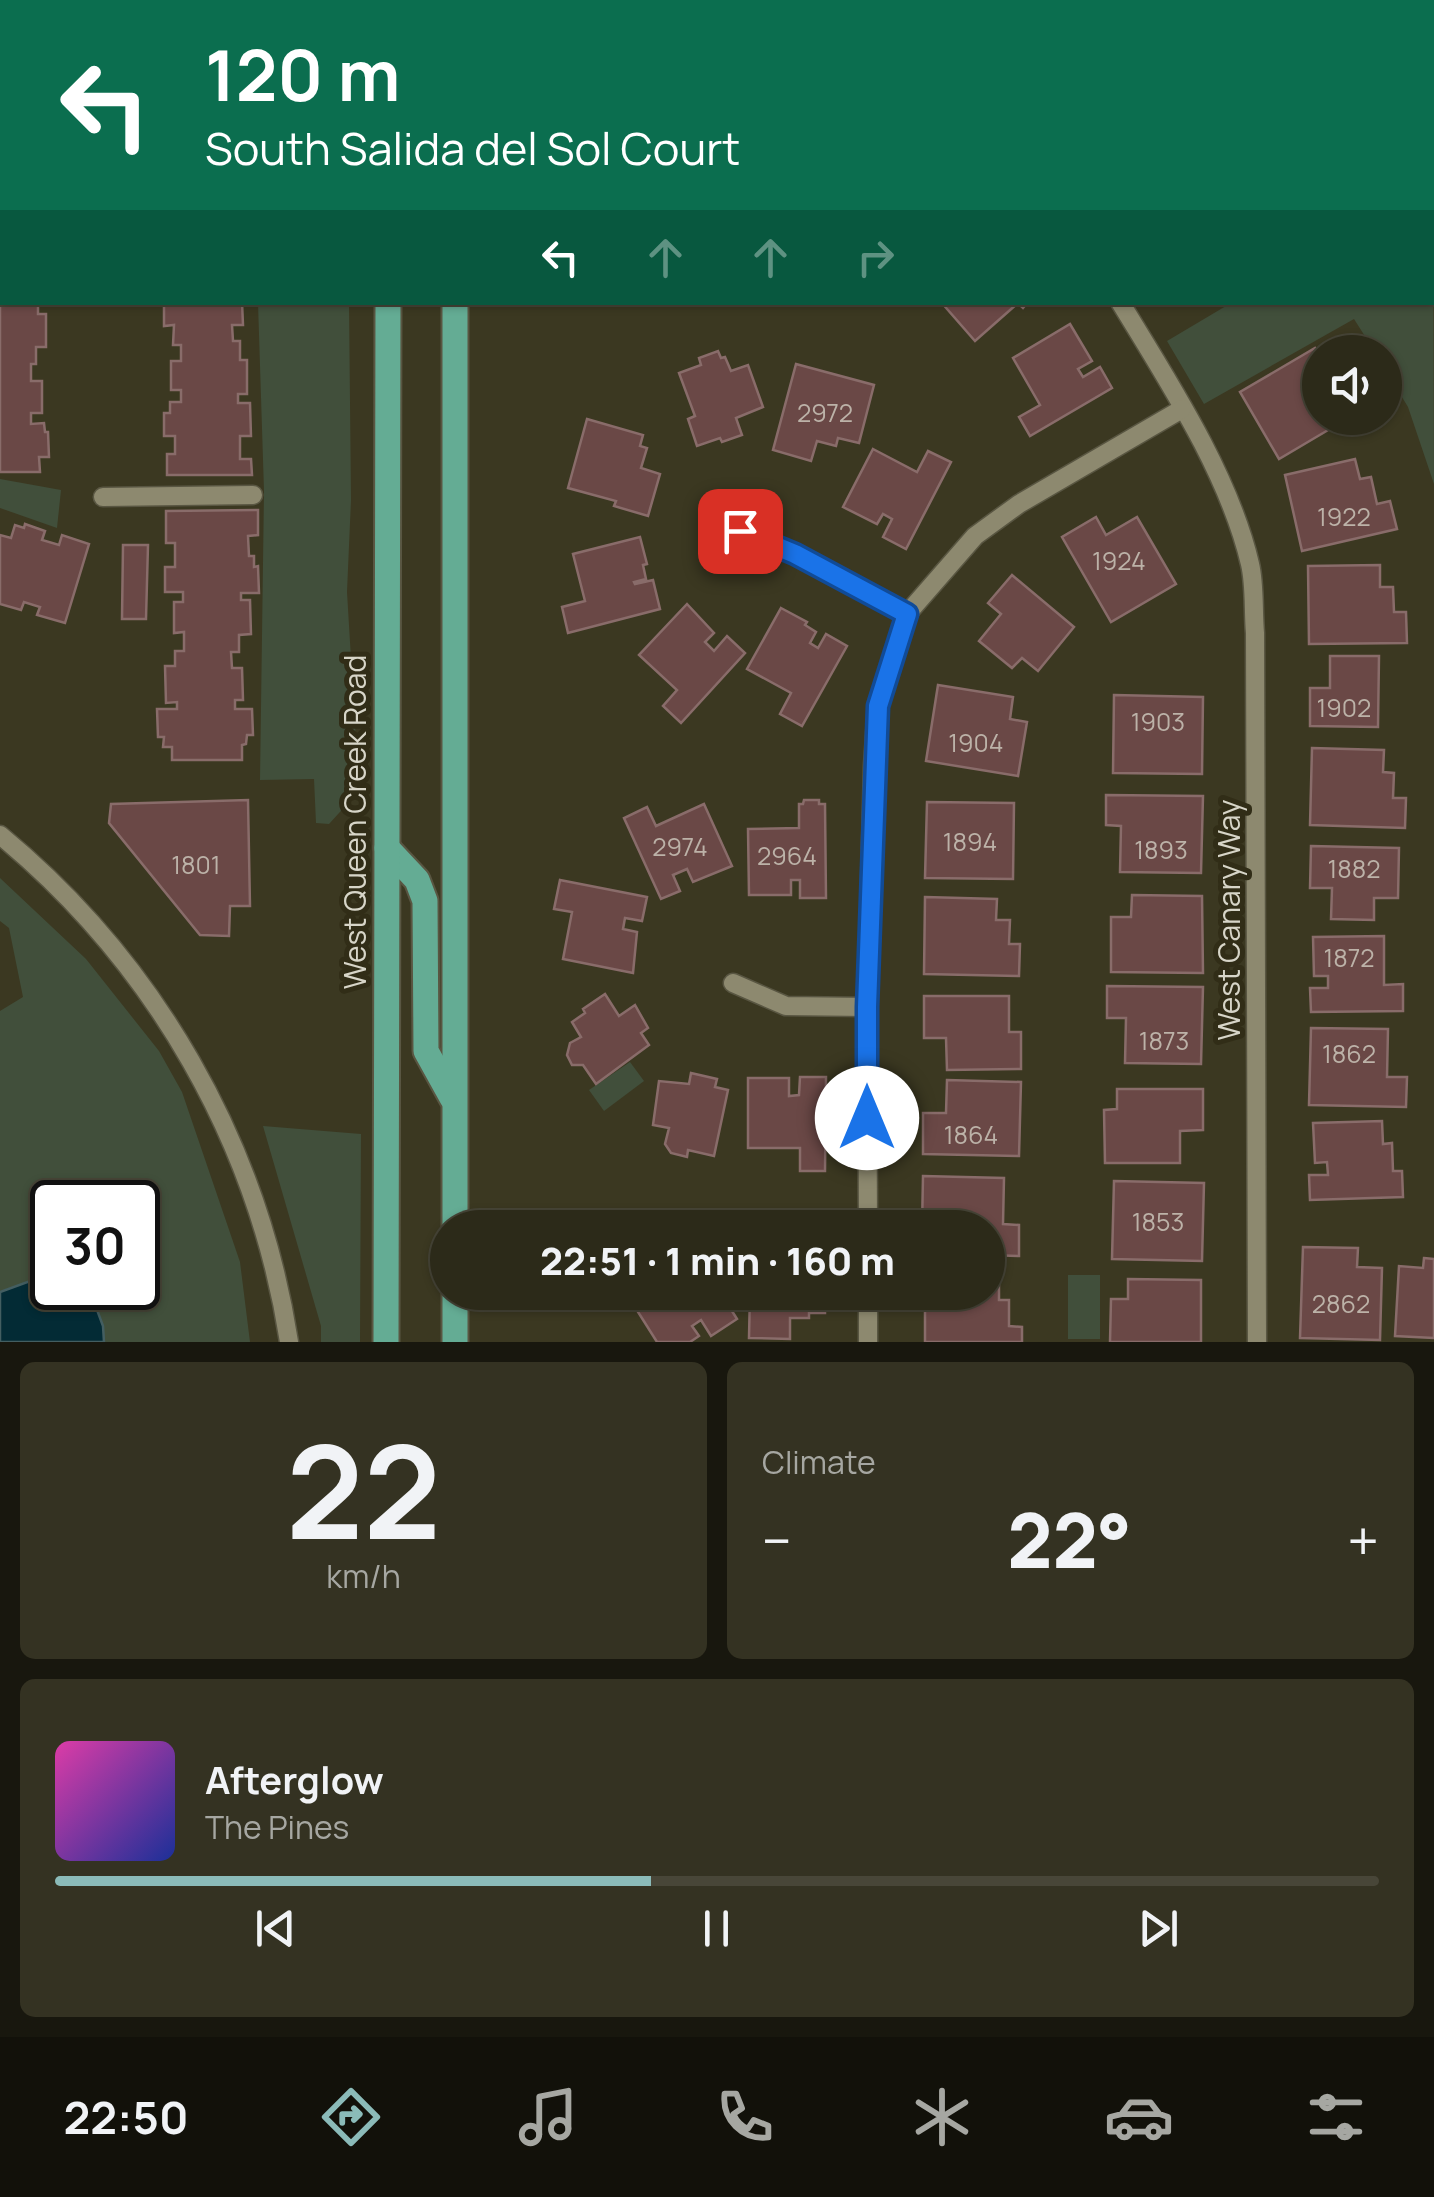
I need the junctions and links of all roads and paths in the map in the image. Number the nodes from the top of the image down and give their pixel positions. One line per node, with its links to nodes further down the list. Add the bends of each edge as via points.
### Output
1 (388, 305): 10 (main road, West Queen Creek Road)
2 (455, 305): 13 (main road)
3 (1122, 305): 4 (street, West Canary Way)
4 (1182, 410): 8 (street, via 975,536); 22 (street, West Canary Way, via 1232,501 1251,568)
5 (253, 495): 6 (street)
6 (103, 496)
7 (740, 531): 8 (street)
8 (907, 614): 12 (street, via 878,706)
9 (0, 834): 18 (street, via 131,968 201,1076 263,1228)
10 (387, 848): 13 (main road, via 417,880 425,902 426,1051); 19 (main road, West Queen Creek Road)
11 (734, 982): 12 (street, via 786,1006)
12 (867, 1007): 15 (street)
13 (454, 1103): 14 (main road)
14 (455, 1210)
15 (868, 1210)
16 (455, 1310): 20 (main road)
17 (868, 1310): 21 (street)
18 (289, 1342)
19 (386, 1342)
20 (455, 1342)
21 (868, 1342)
22 (1256, 1342)

